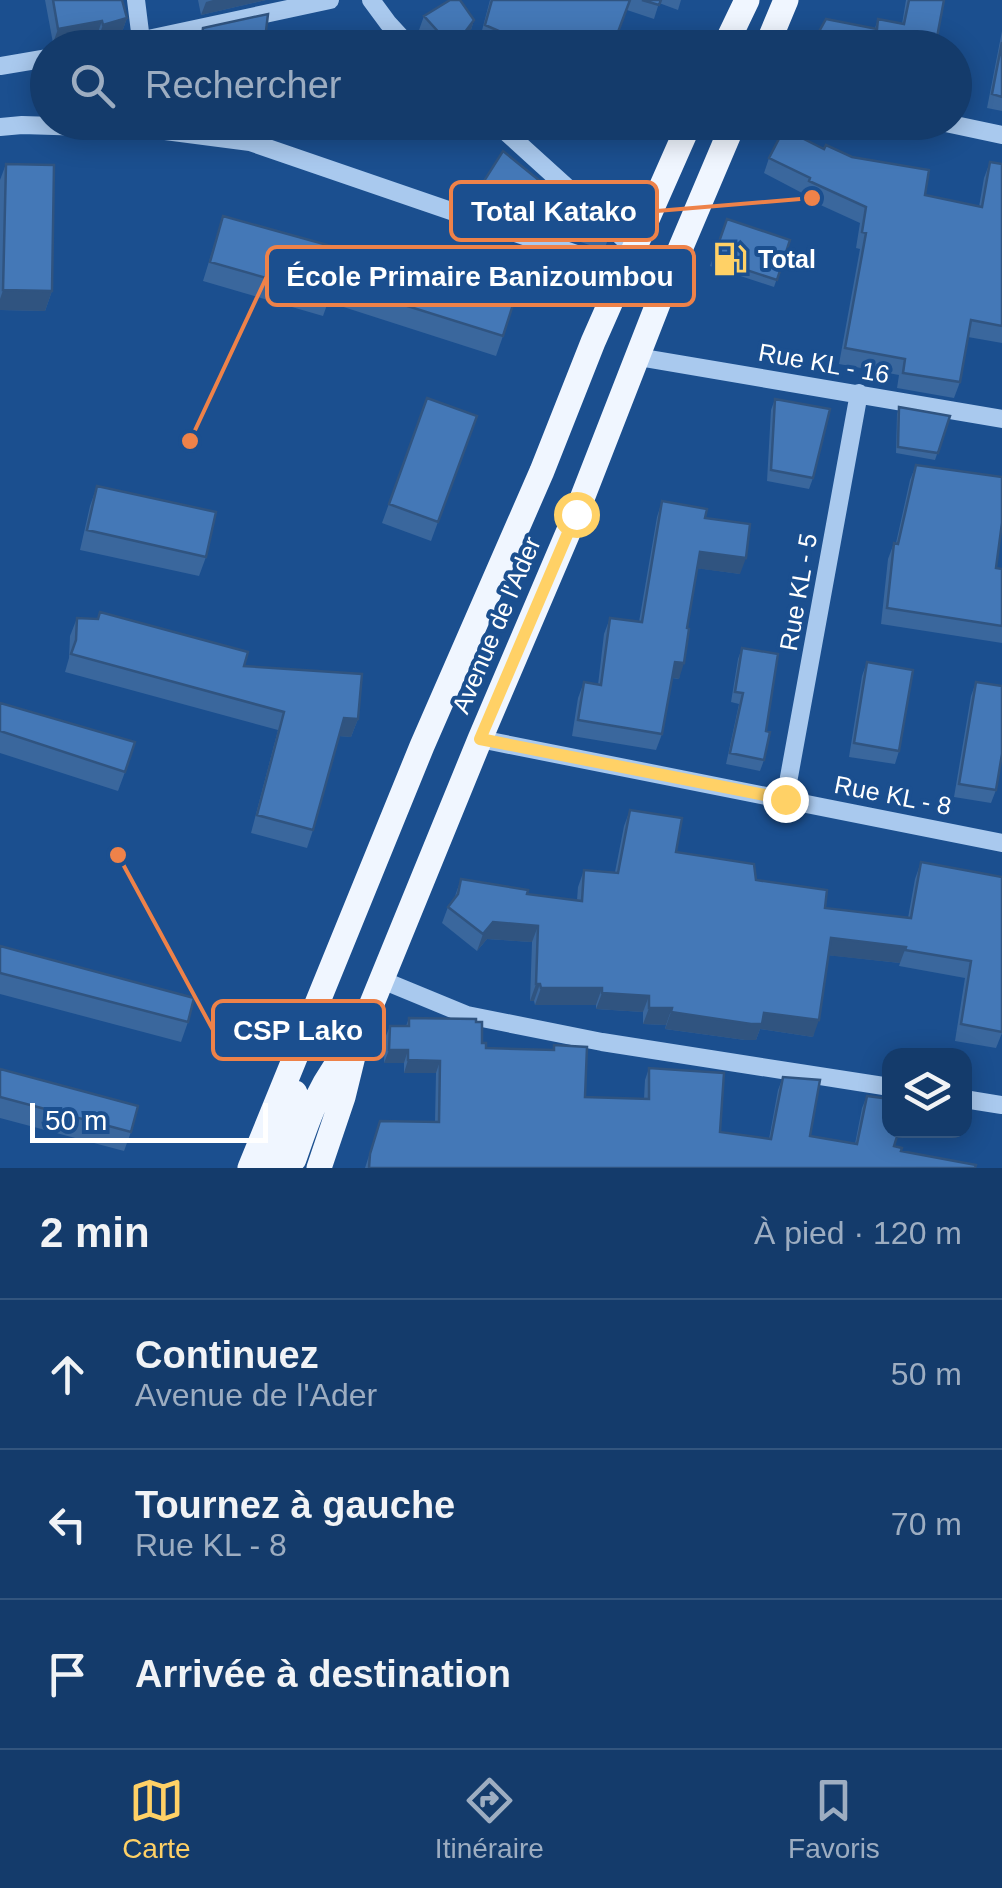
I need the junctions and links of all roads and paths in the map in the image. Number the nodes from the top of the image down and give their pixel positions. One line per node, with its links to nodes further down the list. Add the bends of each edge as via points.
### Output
1 (136, 0): 6 (street)
2 (330, 0): 7 (street)
3 (371, 0): 8 (street)
4 (746, 0): 9 (main road)
5 (786, 0): 10 (main road)
6 (140, 30)
7 (202, 30)
8 (396, 30)
9 (732, 30)
10 (774, 30)
11 (30, 61): 12 (street)
12 (0, 66)
13 (30, 126): 14 (street)
14 (0, 127)
15 (972, 129): 16 (street)
16 (1002, 135)
17 (238, 140): 21 (street)
18 (513, 140): 21 (street)
19 (682, 140): 21 (main road, Avenue de l'Ader)
20 (726, 140): 22 (main road, Avenue de l'Ader)
21 (631, 260): 29 (main road, Avenue de l'Ader)
22 (638, 357): 23 (street, Rue KL - 16); 25 (main road, Avenue de l'Ader)
23 (860, 394): 24 (street, Rue KL - 16); 26 (street, Rue KL - 5)
24 (1002, 419)
25 (480, 739): 26 (street, Rue KL - 8); 28 (main road, Avenue de l'Ader)
26 (785, 799): 27 (street, Rue KL - 8)
27 (1002, 843)
28 (382, 980): 30 (main road, Avenue de l'Ader); 31 (street, via 468,1015)
29 (309, 1024): 34 (main road, Avenue de l'Ader); 35 (main road, Avenue de l'Ader)
30 (357, 1040): 36 (main road, Avenue de l'Ader, via 316,1097); 37 (main road, Avenue de l'Ader)
31 (882, 1086)
32 (972, 1100): 33 (street)
33 (1002, 1105)
34 (250, 1168)
35 (272, 1168)
36 (290, 1168)
37 (320, 1168)

